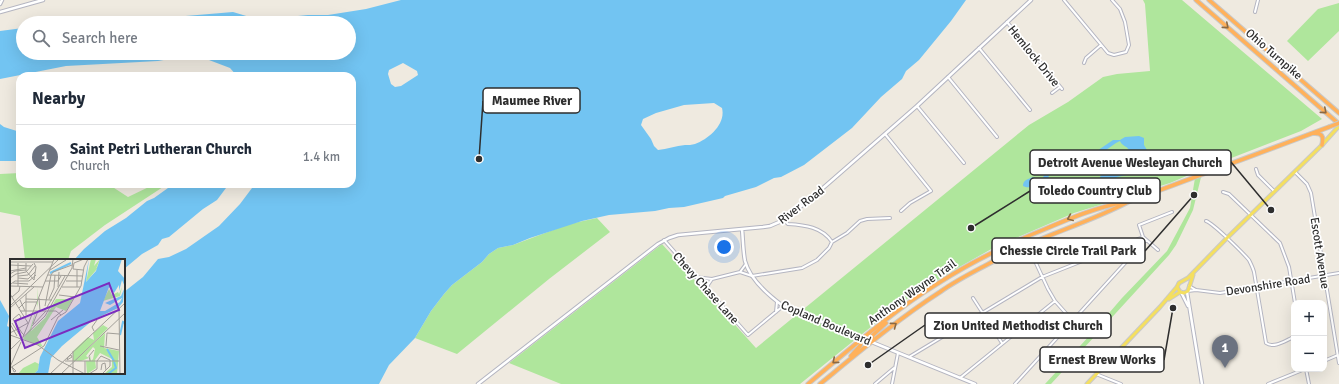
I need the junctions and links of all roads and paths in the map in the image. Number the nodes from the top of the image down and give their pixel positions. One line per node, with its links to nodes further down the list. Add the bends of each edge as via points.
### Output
1 (2, 0): 9 (street)
2 (43, 0): 10 (street)
3 (1031, 0): 12 (street, River Road)
4 (1064, 0): 13 (street)
5 (1112, 0): 13 (street, via 1123,15 1129,45 1126,52 1118,55 1108,54)
6 (1196, 0): 21 (highway, Ohio Turnpike, one-way to 21)
7 (1209, 0): 20 (highway, Ohio Turnpike)
8 (1258, 0): 11 (street)
9 (0, 4)
10 (0, 12)
11 (1255, 12)
12 (1007, 22): 14 (street, River Road); 17 (street, Hemlock Drive, via 1061,88)
13 (1101, 45): 15 (street)
14 (979, 48): 16 (street, River Road); 19 (street)
15 (1084, 63)
16 (948, 77): 18 (street, River Road); 24 (street)
17 (1052, 94)
18 (917, 106): 23 (street, River Road); 26 (street)
19 (1030, 110)
20 (1339, 113)
21 (1339, 124): 22 (highway, Anthony Wayne Trail, bridge); 25 (main road)
22 (1312, 133): 25 (highway, via 1322,135); 31 (highway, Anthony Wayne Trail)
23 (885, 134): 32 (street, via 930,191); 36 (street, River Road)
24 (997, 137)
25 (1322, 145): 28 (main road)
26 (964, 163)
27 (1256, 169): 29 (street, via 1258,175)
28 (1294, 171): 29 (main road); 51 (street, Escott Avenue, via 1307,184 1311,193)
29 (1274, 191): 34 (main road)
30 (1223, 192): 34 (street, via 1229,194)
31 (1128, 202): 70 (highway, Anthony Wayne Trail, one-way to 70, via 1107,205 1076,215 1021,239 975,261); 77 (highway, Anthony Wayne Trail, one-way to 31, via 941,291 999,258)
32 (901, 211)
33 (1172, 212): 39 (street, via 1139,225)
34 (1251, 214): 40 (main road); 56 (street, via 1280,243)
35 (890, 218): 43 (street, via 863,220)
36 (784, 220): 38 (street, River Road, via 770,226); 43 (street, via 788,224 800,224 820,230)
37 (1206, 222): 40 (street)
38 (742, 229): 41 (street, River Road, via 678,235); 46 (street, Copland Boulevard)
39 (1143, 237): 42 (street); 53 (street)
40 (1227, 238): 48 (main road); 59 (street, via 1249,261)
41 (664, 240): 52 (street, Chevy Chase Lane); 91 (street, River Road)
42 (1146, 240): 44 (street); 74 (street)
43 (832, 242): 50 (street, via 824,253 798,270)
44 (1158, 250)
45 (1035, 261): 53 (street)
46 (746, 264): 47 (street); 50 (street, Copland Boulevard)
47 (740, 272): 50 (street); 54 (street)
48 (1195, 272): 55 (main road); 57 (main road)
49 (1339, 273): 51 (street, Devonshire Road)
50 (752, 276): 68 (street, Copland Boulevard)
51 (1324, 276): 56 (street, Devonshire Road); 80 (street, Escott Avenue)
52 (695, 277): 54 (street); 60 (street, Chevy Chase Lane)
53 (1042, 277): 66 (street); 72 (street)
54 (712, 279): 60 (street)
55 (1184, 281): 57 (main road); 58 (main road)
56 (1291, 281): 59 (street, Devonshire Road); 65 (street)
57 (1189, 286): 61 (street, Devonshire Road); 63 (main road)
58 (1177, 287): 62 (main road); 67 (main road)
59 (1257, 287): 61 (street, Devonshire Road, via 1218,293); 75 (street, via 1265,340 1274,346)
60 (707, 290): 73 (street, Chevy Chase Lane, via 748,335)
61 (1196, 290): 63 (street, Devonshire Road)
62 (1181, 292): 63 (main road); 67 (main road); 71 (street)
63 (1187, 292): 71 (street)
64 (973, 298): 72 (street)
65 (1294, 300)
66 (1054, 301): 74 (street); 78 (street)
67 (1166, 301): 88 (main road)
68 (777, 302): 69 (street, Copland Boulevard); 73 (street)
69 (783, 306): 73 (street); 76 (street, Copland Boulevard)
70 (904, 306): 76 (highway, Anthony Wayne Trail); 77 (highway, via 873,335)
71 (1189, 307): 100 (street)
72 (982, 312): 78 (street); 81 (street)
73 (775, 313)
74 (1072, 320): 97 (street)
75 (1291, 338)
76 (862, 339): 77 (street, Copland Boulevard); 85 (highway, via 860,346); 92 (highway, Anthony Wayne Trail, one-way to 92)
77 (871, 342): 79 (street, Copland Boulevard); 85 (highway, Anthony Wayne Trail)
78 (1002, 343): 89 (street)
79 (898, 353): 81 (street, Copland Boulevard); 84 (street)
80 (1338, 355): 82 (street); 83 (street, Escott Avenue)
81 (908, 357): 89 (street, Copland Boulevard)
82 (1327, 360)
83 (1339, 363)
84 (896, 367): 94 (street); 95 (street)
85 (838, 369): 93 (highway, Anthony Wayne Trail)
86 (1299, 372): 90 (street)
87 (1307, 372): 102 (street)
88 (1096, 374): 98 (main road); 99 (street)
89 (960, 378): 96 (street, Copland Boulevard)
90 (1274, 383): 101 (street)
91 (479, 384)
92 (808, 384)
93 (820, 384)
94 (875, 384)
95 (892, 384)
96 (975, 384)
97 (1015, 384)
98 (1087, 384)
99 (1121, 384)
100 (1202, 384)
101 (1268, 384)
102 (1309, 384)

